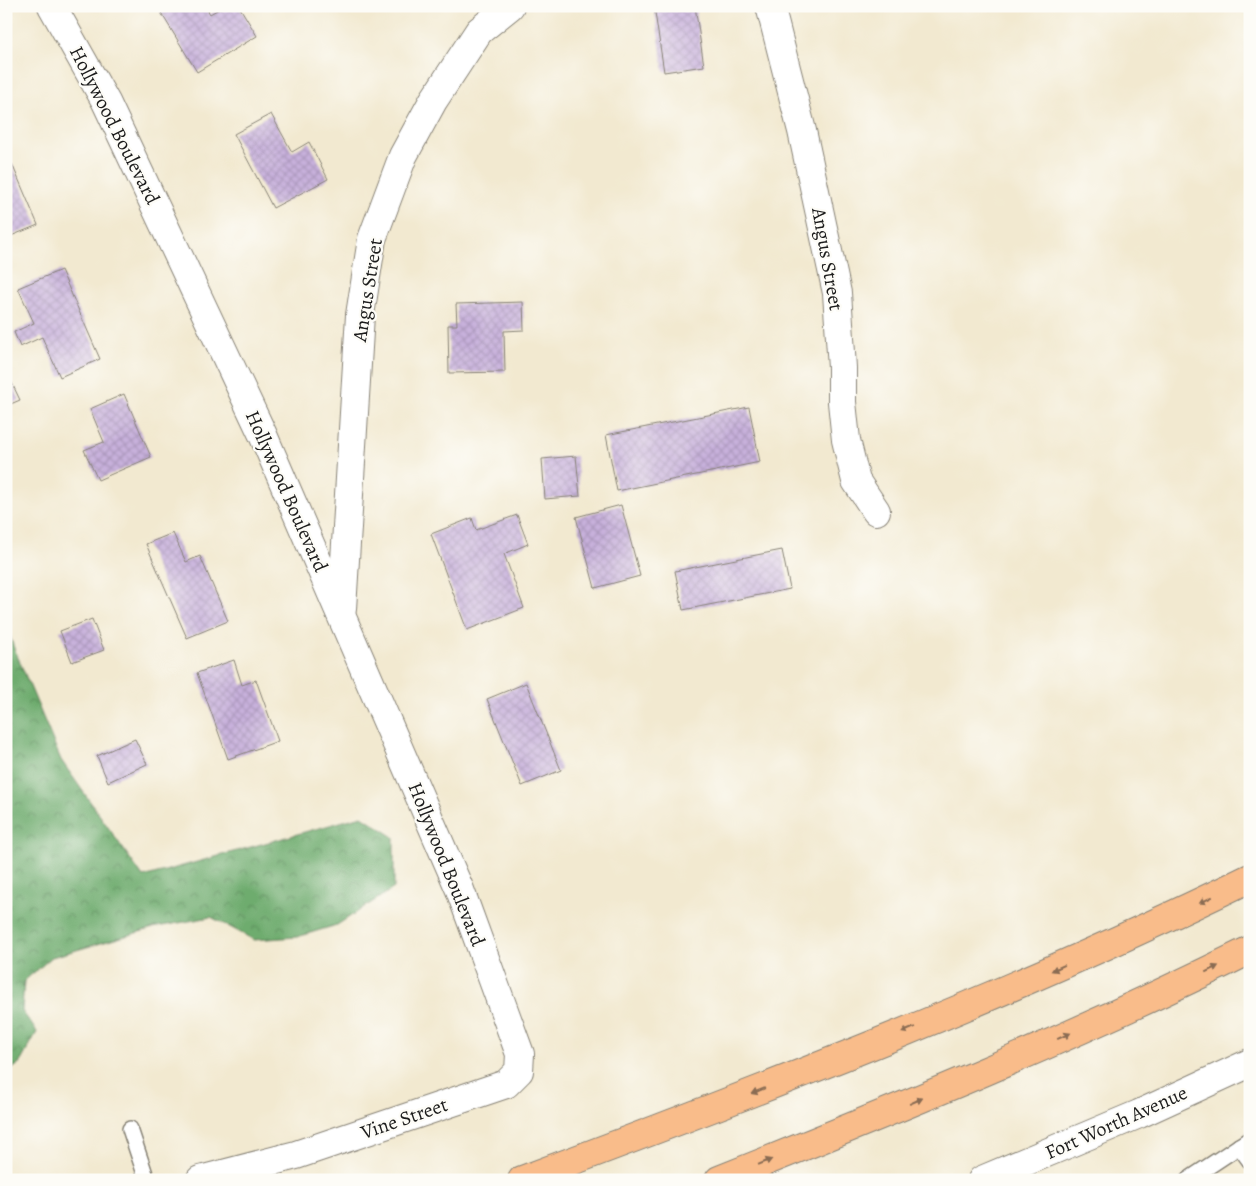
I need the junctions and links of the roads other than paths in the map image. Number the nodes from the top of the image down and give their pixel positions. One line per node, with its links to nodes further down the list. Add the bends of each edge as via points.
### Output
1 (52, 6): 5 (street, Hollywood Boulevard, via 106,102 263,435)
2 (510, 6): 5 (street, Angus Street, via 479,31 433,101 402,156 372,239 360,315)
3 (770, 6): 4 (street, Angus Street, via 802,131 837,293 846,440 856,481)
4 (876, 510)
5 (342, 613): 8 (street, Hollywood Boulevard, via 460,890)
6 (1250, 878): 15 (highway, one-way to 15, via 1008,990 731,1102)
7 (1250, 950): 16 (highway, one-way to 7, via 906,1106 1184,983)
8 (496, 988): 14 (street, Vine Street, via 520,1054 519,1071 506,1084 296,1155)
9 (1250, 1063): 17 (street, Fort Worth Avenue)
10 (130, 1129): 13 (lane)
11 (1244, 1142): 12 (lane); 18 (lane)
12 (1250, 1161)
13 (147, 1180)
14 (200, 1180)
15 (522, 1180)
16 (720, 1180)
17 (982, 1180)
18 (1188, 1180)

